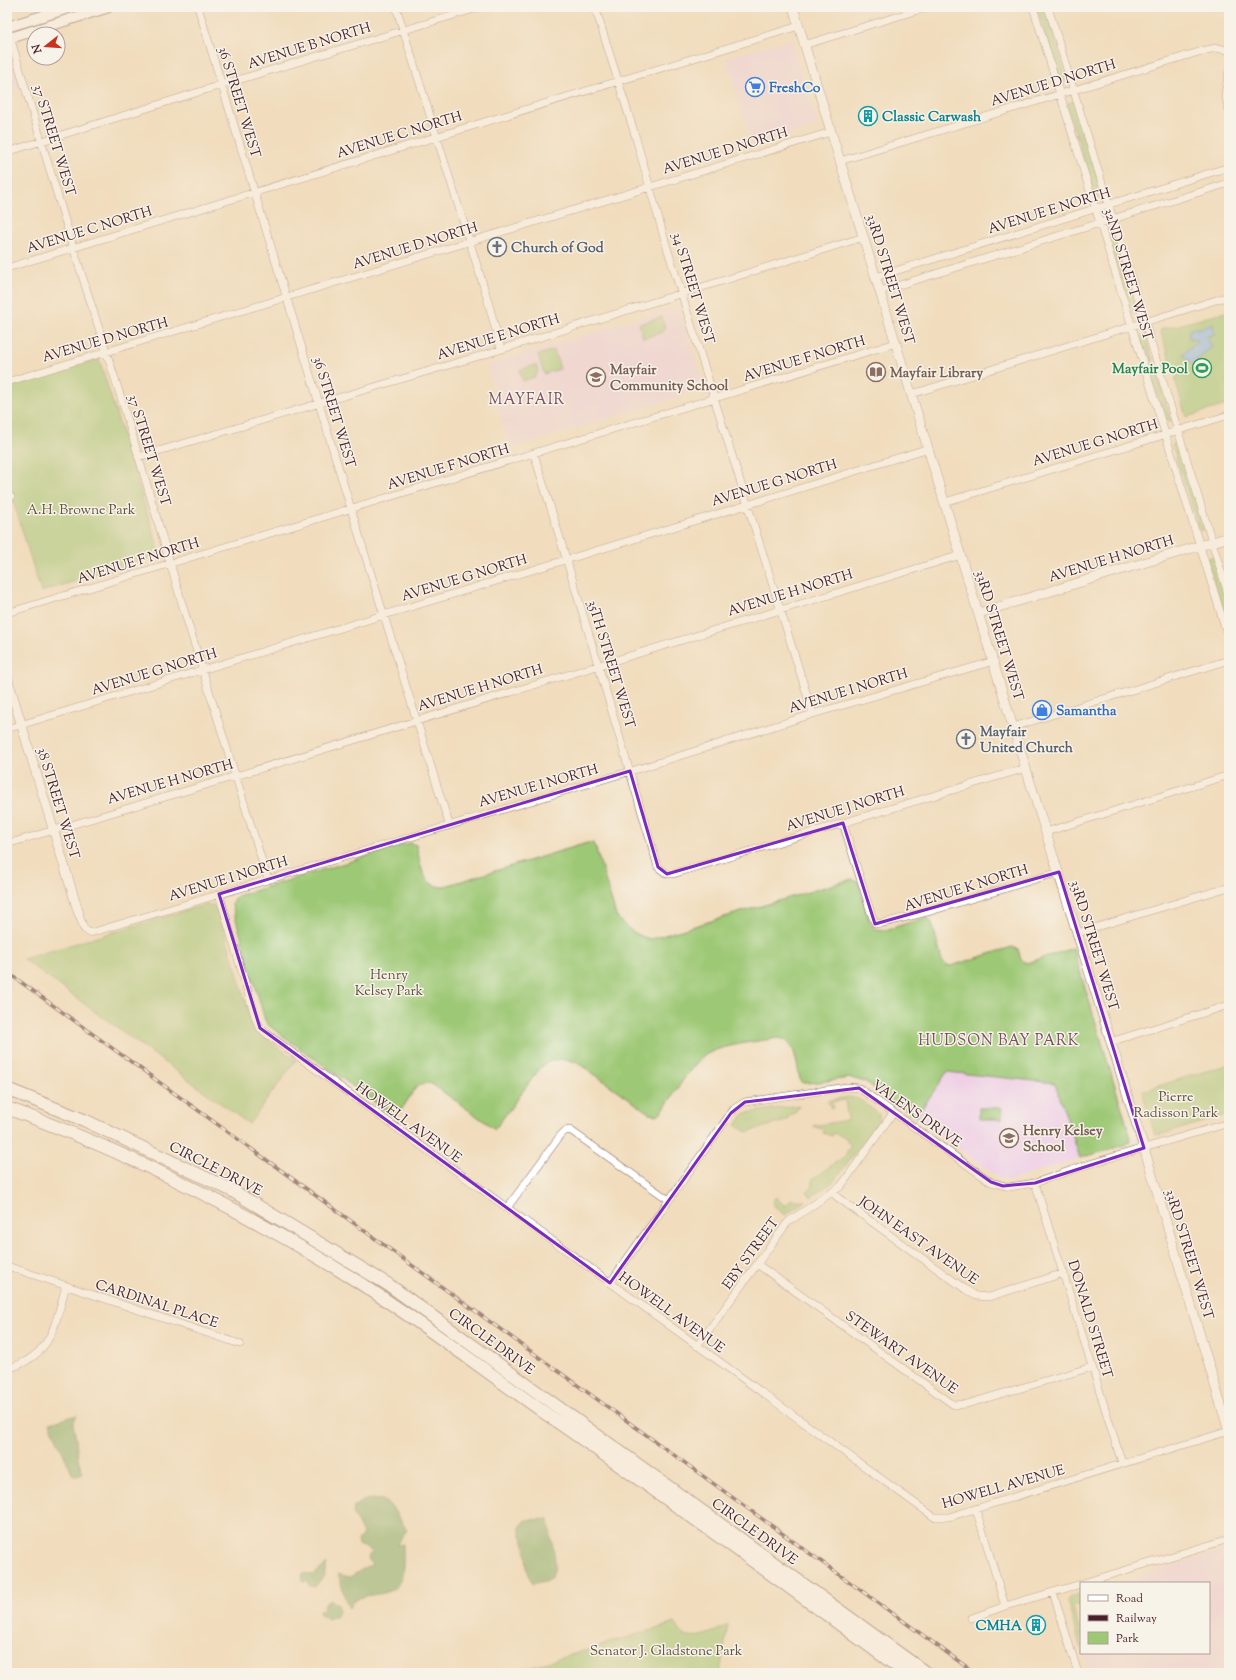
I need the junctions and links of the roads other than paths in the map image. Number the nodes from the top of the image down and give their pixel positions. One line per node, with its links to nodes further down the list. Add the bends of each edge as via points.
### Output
1 (72, 7): 12 (main road)
2 (109, 7): 14 (main road)
3 (198, 7): 19 (street, 36 STREET WEST)
4 (396, 7): 13 (street)
5 (481, 7): 13 (street, AVENUE B NORTH)
6 (595, 7): 18 (street, 34 STREET WEST)
7 (793, 7): 11 (main road, 33RD STREET WEST)
8 (928, 7): 15 (street)
9 (1033, 7): 21 (street, 32ND STREET WEST)
10 (1048, 7): 20 (street, 32ND STREET WEST)
11 (799, 26): 15 (main road, 33RD STREET WEST); 18 (street, AVENUE C NORTH)
12 (7, 27): 14 (street, 37 STREET WEST)
13 (403, 31): 19 (street, AVENUE B NORTH); 24 (street)
14 (9, 38): 25 (street, 37 STREET WEST)
15 (804, 45): 23 (main road, 33RD STREET WEST)
16 (1229, 50): 20 (street, AVENUE D NORTH, via 1216,48 1202,51)
17 (1229, 72): 22 (street, via 1225,94)
18 (617, 81): 24 (street, AVENUE C NORTH); 30 (street, 34 STREET WEST)
19 (221, 85): 25 (street, AVENUE B NORTH); 31 (street, 36 STREET WEST)
20 (1072, 90): 21 (street, AVENUE D NORTH); 32 (street, 32ND STREET WEST)
21 (1060, 94): 27 (street, AVENUE D NORTH); 33 (street, 32ND STREET WEST)
22 (1229, 110)
23 (831, 132): 27 (main road, 33RD STREET WEST); 30 (street, AVENUE D NORTH)
24 (436, 136): 31 (street, AVENUE C NORTH); 37 (street)
25 (42, 142): 26 (street, AVENUE B NORTH); 38 (street, 37 STREET WEST)
26 (7, 152)
27 (840, 161): 36 (main road, 33RD STREET WEST)
28 (1229, 167): 32 (street, AVENUE E NORTH)
29 (1229, 183): 34 (street, AVENUE E NORTH)
30 (650, 186): 37 (street, AVENUE D NORTH); 42 (street, 34 STREET WEST)
31 (254, 192): 38 (street, AVENUE C NORTH); 44 (street, 36 STREET WEST)
32 (1108, 206): 33 (street, AVENUE E NORTH); 34 (street, 32ND STREET WEST)
33 (1096, 209): 35 (street, 32ND STREET WEST); 40 (street, AVENUE E NORTH)
34 (1112, 218): 35 (street, AVENUE E NORTH); 45 (street, 32ND STREET WEST)
35 (1100, 222): 41 (street, AVENUE E NORTH); 46 (street, 32ND STREET WEST)
36 (864, 237): 40 (main road, 33RD STREET WEST); 42 (street, AVENUE E NORTH)
37 (469, 242): 44 (street, AVENUE D NORTH); 48 (street)
38 (73, 247): 39 (street, AVENUE C NORTH); 49 (street, 37 STREET WEST)
39 (7, 268)
40 (876, 277): 41 (main road, 33RD STREET WEST)
41 (880, 291): 47 (main road, 33RD STREET WEST)
42 (682, 293): 48 (street, AVENUE E NORTH); 52 (street, 34 STREET WEST)
43 (1229, 296): 45 (street)
44 (287, 297): 49 (street, AVENUE D NORTH); 53 (street, 36 STREET WEST)
45 (1144, 323): 46 (street); 55 (street, 32ND STREET WEST)
46 (1132, 327): 51 (street); 56 (street, 32ND STREET WEST)
47 (896, 343): 51 (main road, 33RD STREET WEST); 52 (street, AVENUE F NORTH)
48 (501, 348): 53 (street, AVENUE E NORTH)
49 (105, 352): 50 (street, AVENUE D NORTH); 59 (street, 37 STREET WEST)
50 (7, 382)
51 (912, 394): 57 (main road, 33RD STREET WEST)
52 (715, 399): 58 (street, AVENUE F NORTH); 61 (street, 34 STREET WEST)
53 (319, 403): 59 (street, AVENUE E NORTH); 62 (street, 36 STREET WEST)
54 (1229, 415): 55 (street, AVENUE G NORTH)
55 (1178, 430): 56 (street, AVENUE G NORTH); 64 (street, 32ND STREET WEST)
56 (1165, 434): 60 (street, AVENUE G NORTH); 65 (street, 32ND STREET WEST)
57 (929, 448): 60 (main road, 33RD STREET WEST); 61 (street, AVENUE G NORTH)
58 (534, 454): 62 (street, AVENUE F NORTH); 67 (street, 35TH STREET WEST)
59 (138, 457): 68 (street, 37 STREET WEST)
60 (945, 502): 66 (main road, 33RD STREET WEST)
61 (748, 505): 67 (street, AVENUE G NORTH); 70 (street, 34 STREET WEST)
62 (351, 509): 68 (street, AVENUE F NORTH); 73 (street, 36 STREET WEST)
63 (1229, 537): 64 (main road, AVENUE H NORTH)
64 (1212, 542): 65 (main road, AVENUE H NORTH); 69 (street, 32ND STREET WEST)
65 (1199, 546): 72 (main road, AVENUE H NORTH); 74 (street, 32ND STREET WEST)
66 (961, 555): 70 (street, AVENUE H NORTH); 72 (main road, 33RD STREET WEST)
67 (566, 560): 73 (street, AVENUE G NORTH); 77 (street, 35TH STREET WEST)
68 (171, 564): 71 (street, AVENUE F NORTH); 78 (street, 37 STREET WEST)
69 (1229, 597)
70 (780, 610): 77 (street, AVENUE H NORTH); 80 (street, 34 STREET WEST)
71 (7, 613)
72 (979, 613): 76 (main road, 33RD STREET WEST)
73 (384, 615): 78 (street, AVENUE G NORTH); 81 (street, 36 STREET WEST)
74 (1229, 640)
75 (1229, 660): 83 (street)
76 (994, 661): 80 (street, AVENUE I NORTH); 83 (main road, 33RD STREET WEST)
77 (598, 665): 81 (street, AVENUE H NORTH); 86 (street, 35TH STREET WEST)
78 (203, 669): 82 (street, AVENUE G NORTH); 88 (street, 37 STREET WEST)
79 (7, 678): 82 (main road, 38 STREET WEST)
80 (813, 714): 86 (street, AVENUE I NORTH)
81 (418, 720): 88 (street, AVENUE H NORTH); 90 (street, 36 STREET WEST)
82 (21, 725): 84 (street, AVENUE G NORTH); 91 (main road, 38 STREET WEST)
83 (1013, 727): 85 (main road, 33RD STREET WEST)
84 (7, 729)
85 (1026, 768): 89 (street, AVENUE J NORTH); 92 (main road, 33RD STREET WEST)
86 (630, 771): 90 (street, AVENUE I NORTH); 95 (street, 35TH STREET WEST, via 658,867 667,874)
87 (1229, 775): 92 (street)
88 (236, 776): 91 (street, AVENUE H NORTH); 96 (street, 37 STREET WEST)
89 (843, 823): 94 (street, AVENUE K NORTH, via 871,913 875,923 879,924); 95 (street, AVENUE J NORTH)
90 (449, 824): 96 (street, AVENUE I NORTH)
91 (53, 830): 93 (street, AVENUE H NORTH); 99 (main road, 38 STREET WEST)
92 (1046, 832): 94 (main road, 33RD STREET WEST)
93 (7, 844)
94 (1059, 872): 101 (main road, 33RD STREET WEST)
95 (673, 874)
96 (268, 880): 98 (street, AVENUE I NORTH)
97 (1229, 887): 101 (street)
98 (219, 894): 100 (street, AVENUE I NORTH); 112 (street, HOWELL AVENUE, via 260,1028)
99 (79, 914): 100 (street, 38 STREET WEST, via 84,929)
100 (90, 933)
101 (1078, 933): 103 (main road, 33RD STREET WEST)
102 (1229, 1005): 103 (street)
103 (1110, 1042): 108 (main road, 33RD STREET WEST)
104 (7, 1089): 132 (highway, CIRCLE DRIVE, via 84,1120 231,1190 390,1285)
105 (7, 1108): 131 (highway, CIRCLE DRIVE, via 91,1141 227,1206 354,1280 410,1316 687,1513)
106 (893, 1113): 109 (street, VALENS DRIVE, via 992,1182 1010,1187); 110 (street, EBY STREET, via 841,1186); 111 (street, VALENS DRIVE, via 859,1088 853,1087 745,1102 734,1109)
107 (1229, 1123): 108 (street, VALENS DRIVE)
108 (1144, 1148): 109 (street, VALENS DRIVE); 122 (main road, 33RD STREET WEST)
109 (1035, 1183): 115 (street, DONALD STREET)
110 (833, 1192): 113 (street, EBY STREET, via 788,1222); 115 (street, JOHN EAST AVENUE, via 976,1296 989,1297)
111 (669, 1200): 112 (street, via 570,1130 560,1136); 116 (street, VALENS DRIVE)
112 (507, 1208): 116 (street, HOWELL AVENUE)
113 (757, 1264): 119 (street, EBY STREET); 120 (street, STEWART AVENUE, via 954,1405 967,1404)
114 (7, 1266): 117 (street, CARDINAL PLACE)
115 (1064, 1273): 120 (street, DONALD STREET)
116 (610, 1283): 119 (street, HOWELL AVENUE)
117 (66, 1286): 118 (street, CARDINAL PLACE); 121 (street, via 44,1348 19,1366)
118 (240, 1344)
119 (697, 1346): 124 (street, HOWELL AVENUE, via 934,1517 949,1517)
120 (1092, 1367): 123 (street, DONALD STREET)
121 (7, 1369)
122 (1229, 1431): 123 (street, HOWELL AVENUE)
123 (1122, 1463): 124 (street, HOWELL AVENUE)
124 (976, 1509): 129 (street)
125 (1229, 1539): 126 (street)
126 (1085, 1582)
127 (1080, 1584): 128 (street)
128 (1053, 1592): 129 (street); 133 (street)
129 (1005, 1606): 130 (street)
130 (972, 1618)
131 (906, 1673)
132 (926, 1673)
133 (1078, 1673)

